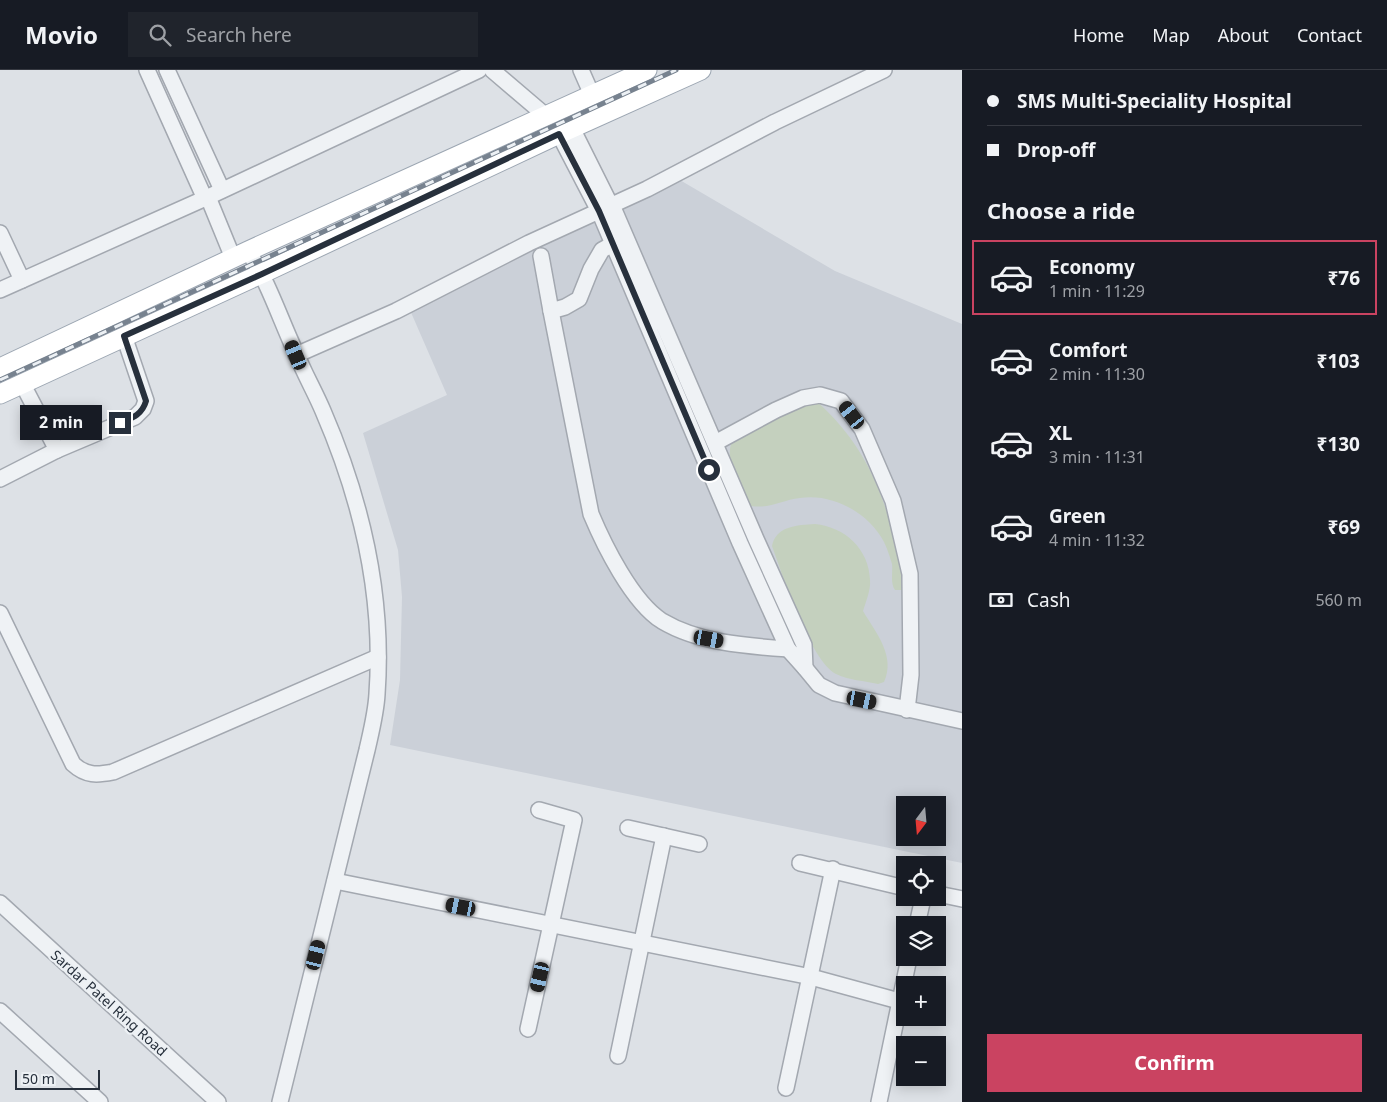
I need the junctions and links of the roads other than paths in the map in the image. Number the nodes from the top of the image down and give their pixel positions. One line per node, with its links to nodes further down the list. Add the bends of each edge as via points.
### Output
1 (147, 70): 13 (street)
2 (167, 70): 12 (street)
3 (479, 70): 12 (street)
4 (492, 70): 10 (street)
5 (581, 70): 9 (street)
6 (647, 70): 9 (main road)
7 (701, 70): 11 (main road)
8 (884, 70): 14 (street)
9 (592, 95): 10 (main road)
10 (546, 116): 17 (main road)
11 (566, 131): 14 (street); 19 (main road)
12 (222, 190): 13 (street)
13 (206, 198): 17 (street); 20 (street)
14 (608, 208): 16 (street); 24 (street, via 396,311)
15 (0, 233): 20 (street)
16 (619, 241): 22 (street, via 602,250 579,299); 28 (street); 32 (street)
17 (241, 254): 19 (street); 25 (main road)
18 (541, 256): 22 (street)
19 (262, 274): 23 (main road); 24 (street)
20 (22, 280): 21 (street)
21 (0, 290)
22 (551, 311): 34 (street, via 591,514 603,543 634,593 660,620 682,631 750,646)
23 (124, 336): 26 (main road); 29 (street, via 146,401 143,409 135,417)
24 (296, 355): 35 (street, via 323,411 361,517 376,604)
25 (0, 368)
26 (22, 383): 27 (main road); 29 (street)
27 (0, 394)
28 (715, 443): 31 (street); 37 (street, via 776,410 803,398 820,395 841,401 862,429 893,501 910,574 911,675)
29 (57, 450): 30 (street)
30 (0, 479)
31 (754, 534): 32 (street); 36 (street, via 804,645)
32 (739, 540): 34 (street)
33 (0, 614): 35 (street, via 73,764 95,776 113,772)
34 (788, 649): 36 (street)
35 (378, 657): 45 (street, via 377,696 367,750)
36 (805, 668): 37 (street, via 819,685 835,693)
37 (907, 710): 38 (street)
38 (962, 721)
39 (539, 810): 50 (street, via 574,820)
40 (628, 828): 41 (street)
41 (664, 836): 42 (street); 51 (street)
42 (699, 844)
43 (800, 863): 44 (street)
44 (833, 869): 46 (street); 52 (street)
45 (334, 881): 50 (street); 61 (street)
46 (896, 886)
47 (946, 896): 48 (street)
48 (962, 899)
49 (0, 903): 60 (street, Sardar Patel Ring Road)
50 (551, 925): 51 (street); 56 (street)
51 (642, 943): 52 (street); 57 (street)
52 (811, 977): 53 (street); 58 (street)
53 (896, 1000)
54 (0, 1011): 59 (street)
55 (896, 1016): 62 (street)
56 (528, 1029)
57 (618, 1056)
58 (786, 1088)
59 (100, 1102)
60 (218, 1102)
61 (280, 1102)
62 (879, 1102)

